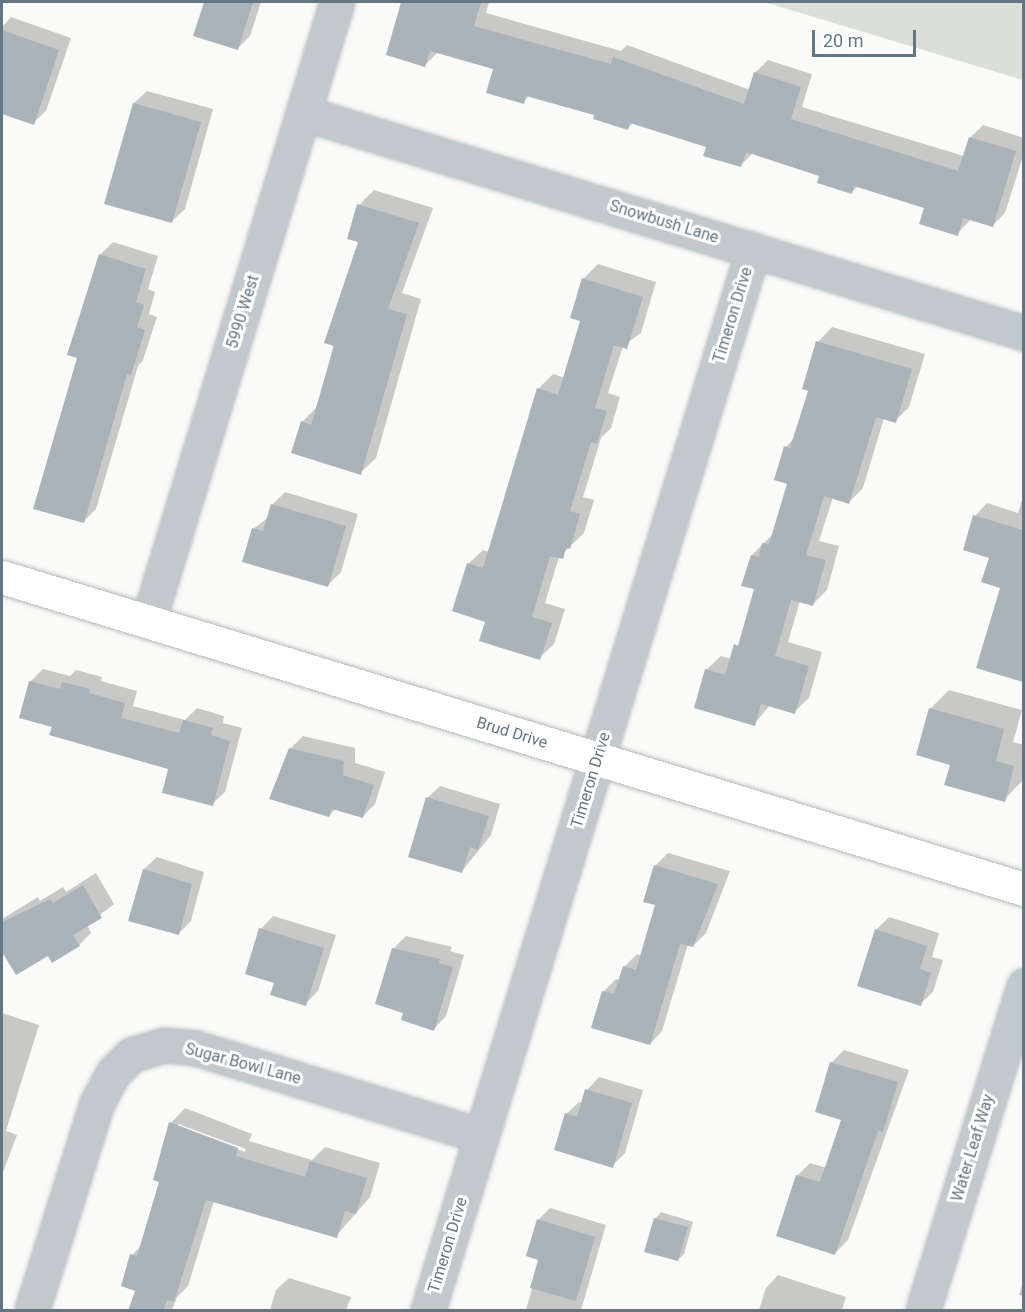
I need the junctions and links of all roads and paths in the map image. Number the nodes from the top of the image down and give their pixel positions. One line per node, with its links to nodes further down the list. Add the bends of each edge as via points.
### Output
1 (337, 2): 2 (street, 5990 West)
2 (303, 113): 3 (street, Snowbush Lane); 6 (street, 5990 West)
3 (753, 249): 4 (street, Snowbush Lane); 7 (street, Timeron Drive)
4 (1023, 333)
5 (2, 577): 6 (main road, Brud Drive)
6 (148, 622): 7 (main road, Brud Drive)
7 (597, 759): 8 (main road, Brud Drive); 10 (street, Timeron Drive)
8 (1023, 889)
9 (1023, 985): 13 (street, Water Leaf Way)
10 (482, 1136): 11 (street, Sugar Bowl Lane, via 196,1048 164,1045 131,1055 113,1073 97,1103); 12 (street, Timeron Drive)
11 (32, 1311)
12 (428, 1311)
13 (923, 1311)

